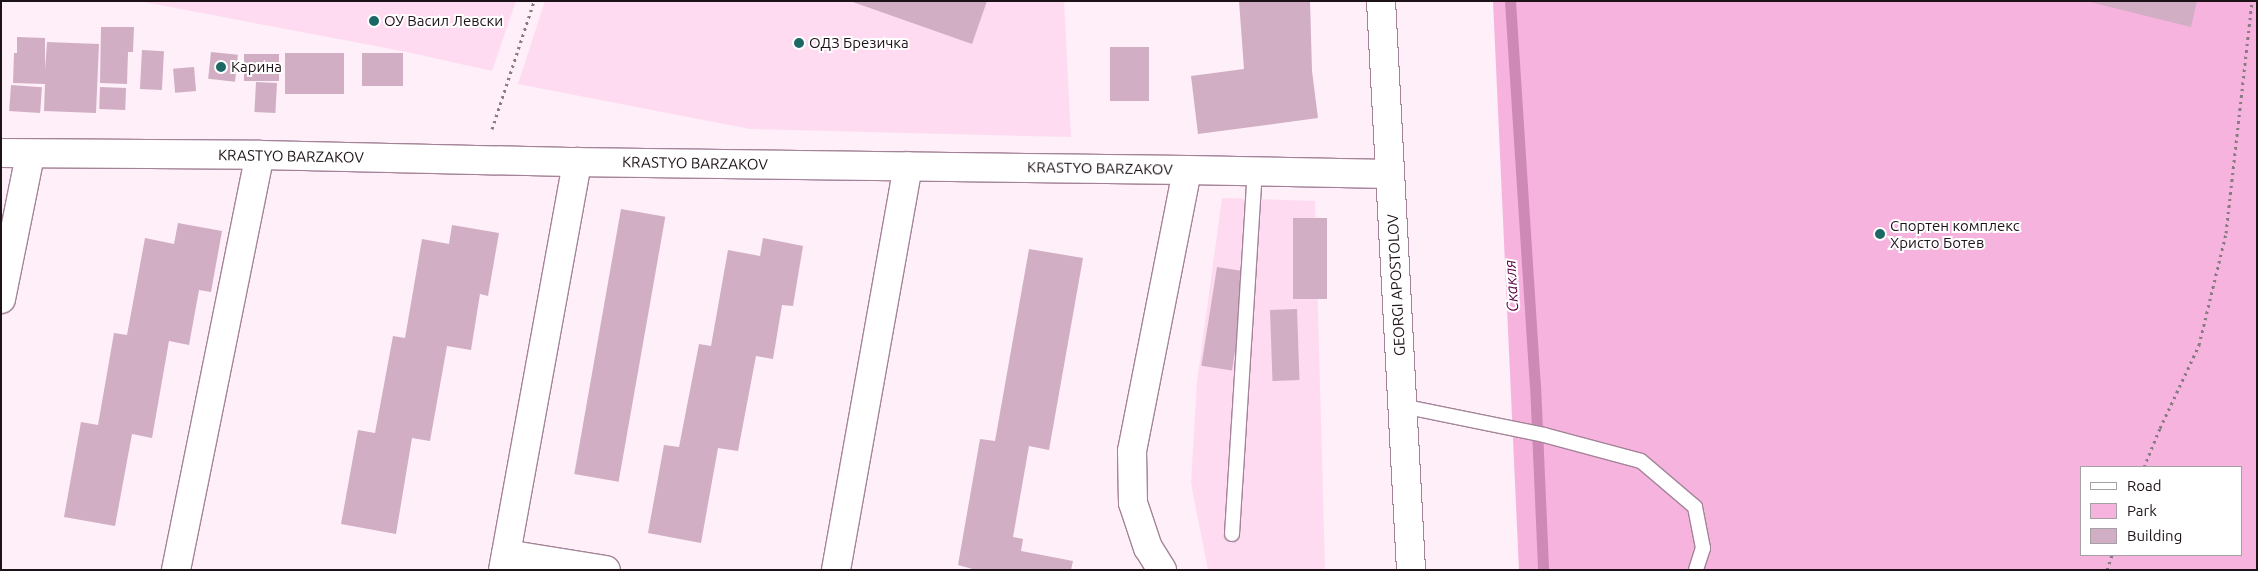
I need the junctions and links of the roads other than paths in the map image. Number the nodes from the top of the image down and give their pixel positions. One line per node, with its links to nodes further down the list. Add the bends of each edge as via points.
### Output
1 (1381, 1): 9 (street, GEORGI APOSTOLOV)
2 (1, 153): 3 (street, KRASTYO BARZAKOV)
3 (30, 155): 4 (street, KRASTYO BARZAKOV); 10 (street)
4 (260, 155): 5 (street, KRASTYO BARZAKOV); 14 (street)
5 (577, 162): 6 (street, KRASTYO BARZAKOV); 13 (street)
6 (908, 166): 7 (street, KRASTYO BARZAKOV); 16 (street)
7 (1187, 170): 8 (street, KRASTYO BARZAKOV); 17 (street, via 1132,452 1133,503 1148,548)
8 (1255, 171): 9 (street, KRASTYO BARZAKOV); 12 (lane)
9 (1390, 174): 11 (street, GEORGI APOSTOLOV)
10 (1, 299)
11 (1402, 406): 18 (street, GEORGI APOSTOLOV); 19 (lane, via 1544,435 1641,461 1695,507 1703,548)
12 (1232, 534)
13 (504, 562): 15 (street)
14 (176, 570)
15 (606, 570)
16 (836, 570)
17 (1162, 570)
18 (1411, 570)
19 (1696, 570)

